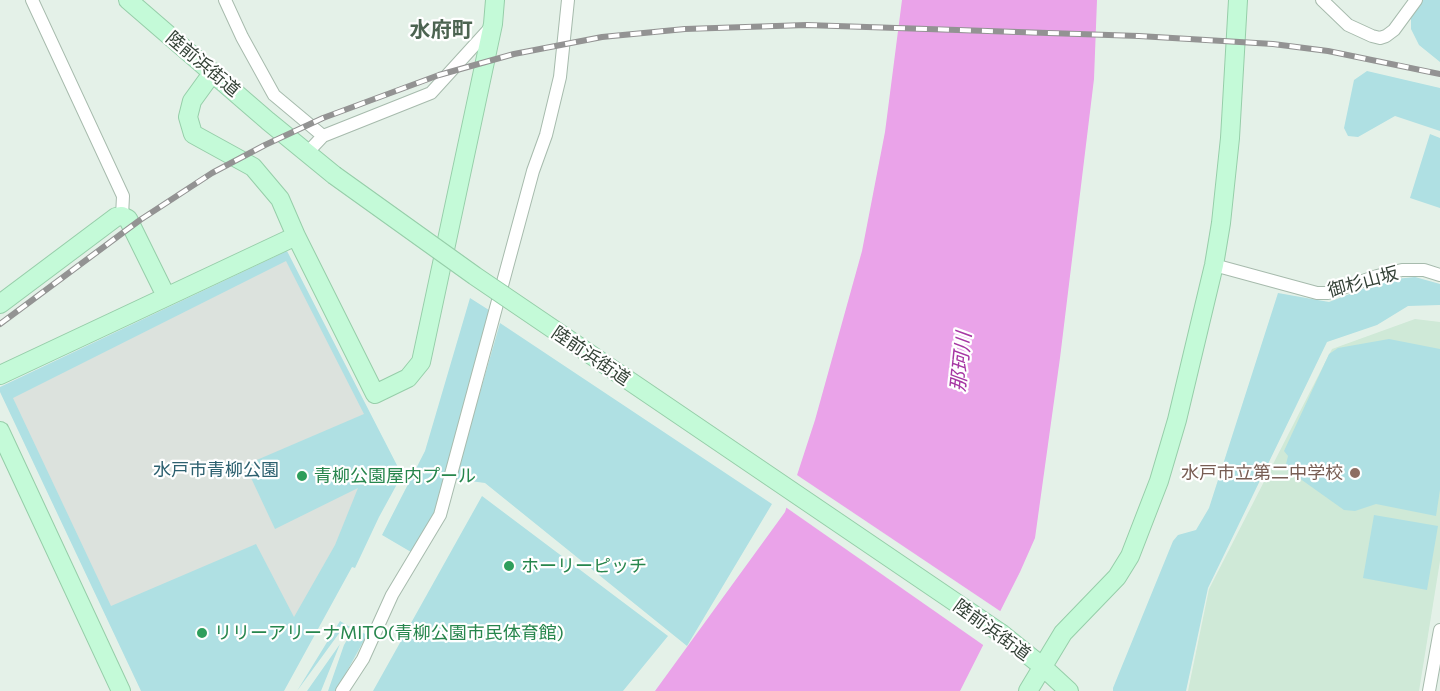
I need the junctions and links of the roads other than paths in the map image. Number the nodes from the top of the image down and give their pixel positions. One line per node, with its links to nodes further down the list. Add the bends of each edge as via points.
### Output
1 (32, 0): 13 (street, via 123,196)
2 (128, 0): 10 (street, 陸前浜街道)
3 (225, 0): 11 (street, via 274,95)
4 (495, 0): 9 (street)
5 (568, 0): 24 (street, via 560,77 546,135 440,515 392,595 363,659)
6 (1238, 0): 15 (street, via 1227,168)
7 (1322, 0): 8 (street, via 1348,25 1380,38 1394,30)
8 (1416, 0)
9 (493, 24): 11 (street, via 431,93); 14 (street, via 421,362 408,378 375,394)
10 (213, 72): 12 (street, 陸前浜街道); 14 (street, via 192,101 188,117 193,134 253,167 280,199)
11 (323, 136): 12 (street)
12 (307, 153): 22 (street, 陸前浜街道, bridge, via 475,276 1002,634)
13 (122, 216): 17 (street, via 128,219); 18 (street)
14 (296, 236): 17 (street)
15 (1214, 265): 16 (street, 御杉山坂, via 1317,293 1402,270 1425,270); 22 (street, via 1177,420 1130,556 1117,577 1063,633)
16 (1440, 275)
17 (166, 296): 19 (street)
18 (0, 303)
19 (0, 375)
20 (0, 431): 23 (street)
21 (1440, 630): 27 (street)
22 (1043, 666): 25 (street); 26 (street, 陸前浜街道)
23 (121, 691)
24 (342, 691)
25 (1028, 691)
26 (1069, 691)
27 (1429, 691)

